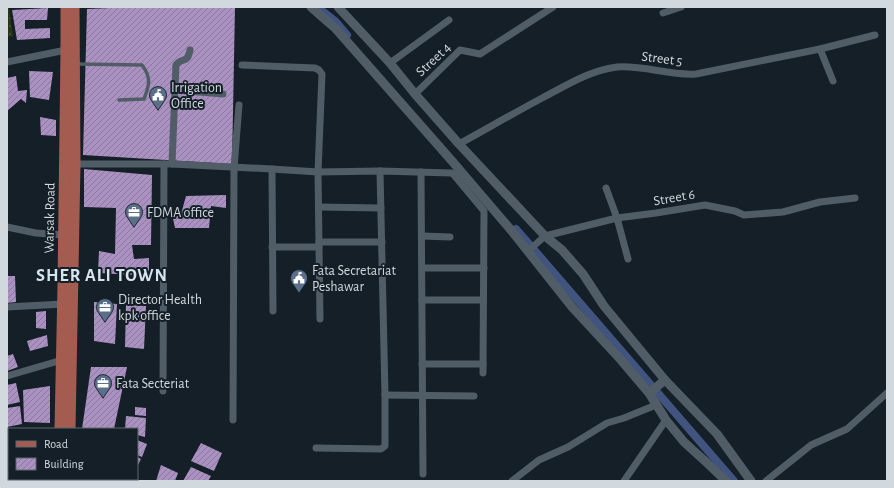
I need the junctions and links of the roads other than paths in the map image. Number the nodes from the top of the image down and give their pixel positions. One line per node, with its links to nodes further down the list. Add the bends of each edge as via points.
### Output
1 (66, 7): 10 (main road, Warsak Road)
2 (74, 7): 10 (main road, Warsak Road)
3 (311, 7): 45 (street, via 340,34)
4 (338, 7): 14 (street)
5 (553, 7): 20 (street, Street 4, via 480,54 460,50)
6 (680, 7): 7 (street)
7 (663, 13)
8 (449, 20): 14 (street)
9 (875, 35): 11 (street, Street 5)
10 (71, 49): 13 (street); 15 (main road, Warsak Road); 24 (main road, Warsak Road)
11 (820, 49): 17 (street); 23 (street, Street 5, via 687,75 640,68 617,68 597,72 576,80)
12 (190, 50): 18 (street, via 189,57 176,66)
13 (7, 62)
14 (390, 63): 20 (street)
15 (75, 64): 21 (lane, via 142,65 147,71 150,85 144,99); 24 (main road, Warsak Road)
16 (242, 65): 30 (street, via 315,68 322,74)
17 (833, 81)
18 (175, 90): 19 (street); 26 (street)
19 (223, 94)
20 (415, 94): 23 (street)
21 (119, 100)
22 (239, 105): 27 (street)
23 (459, 144): 40 (street)
24 (70, 164): 25 (street); 38 (main road, Warsak Road); 71 (main road, Warsak Road)
25 (164, 164): 26 (street); 61 (street)
26 (172, 164): 27 (street)
27 (234, 168): 28 (street); 68 (street)
28 (272, 168): 30 (street); 44 (street)
29 (380, 171): 30 (street); 31 (street); 35 (street)
30 (318, 172): 34 (street)
31 (421, 172): 39 (street); 48 (street, via 454,174 484,211)
32 (606, 188): 36 (street)
33 (855, 198): 36 (street, Street 6, via 820,202 783,212 744,215 704,205)
34 (319, 207): 35 (street); 43 (street)
35 (381, 208): 42 (street)
36 (618, 218): 40 (street, Street 6); 46 (street)
37 (7, 227): 38 (street)
38 (64, 235): 51 (main road, Warsak Road)
39 (422, 236): 41 (street); 47 (street)
40 (545, 236): 45 (street); 60 (street, via 562,250 583,274 604,306)
41 (450, 237)
42 (382, 242): 43 (street); 64 (street)
43 (319, 244): 44 (street); 54 (street)
44 (272, 247): 53 (street)
45 (528, 251): 62 (street, via 572,307)
46 (628, 259)
47 (422, 268): 48 (street); 49 (street)
48 (484, 268): 50 (street)
49 (422, 300): 50 (street); 56 (street)
50 (483, 300): 57 (street)
51 (63, 304): 52 (street); 55 (main road, Warsak Road)
52 (7, 307)
53 (273, 311)
54 (320, 319)
55 (62, 360): 59 (street); 70 (main road, Warsak Road)
56 (422, 364): 57 (street); 65 (street)
57 (483, 364): 58 (street)
58 (483, 373)
59 (7, 376)
60 (665, 380): 62 (street); 77 (street, via 717,434)
61 (163, 391)
62 (649, 393): 67 (street)
63 (887, 393): 78 (street, via 847,429 811,445)
64 (385, 395): 65 (street); 72 (street, via 382,449)
65 (423, 395): 66 (street); 73 (street)
66 (474, 396)
67 (656, 405): 69 (street); 74 (street, via 607,423 568,447 539,460)
68 (233, 420)
69 (666, 420): 75 (street); 76 (street, via 684,442)
70 (60, 428)
71 (70, 428)
72 (316, 448)
73 (423, 474)
74 (512, 481)
75 (624, 481)
76 (726, 481)
77 (751, 481)
78 (766, 481)

